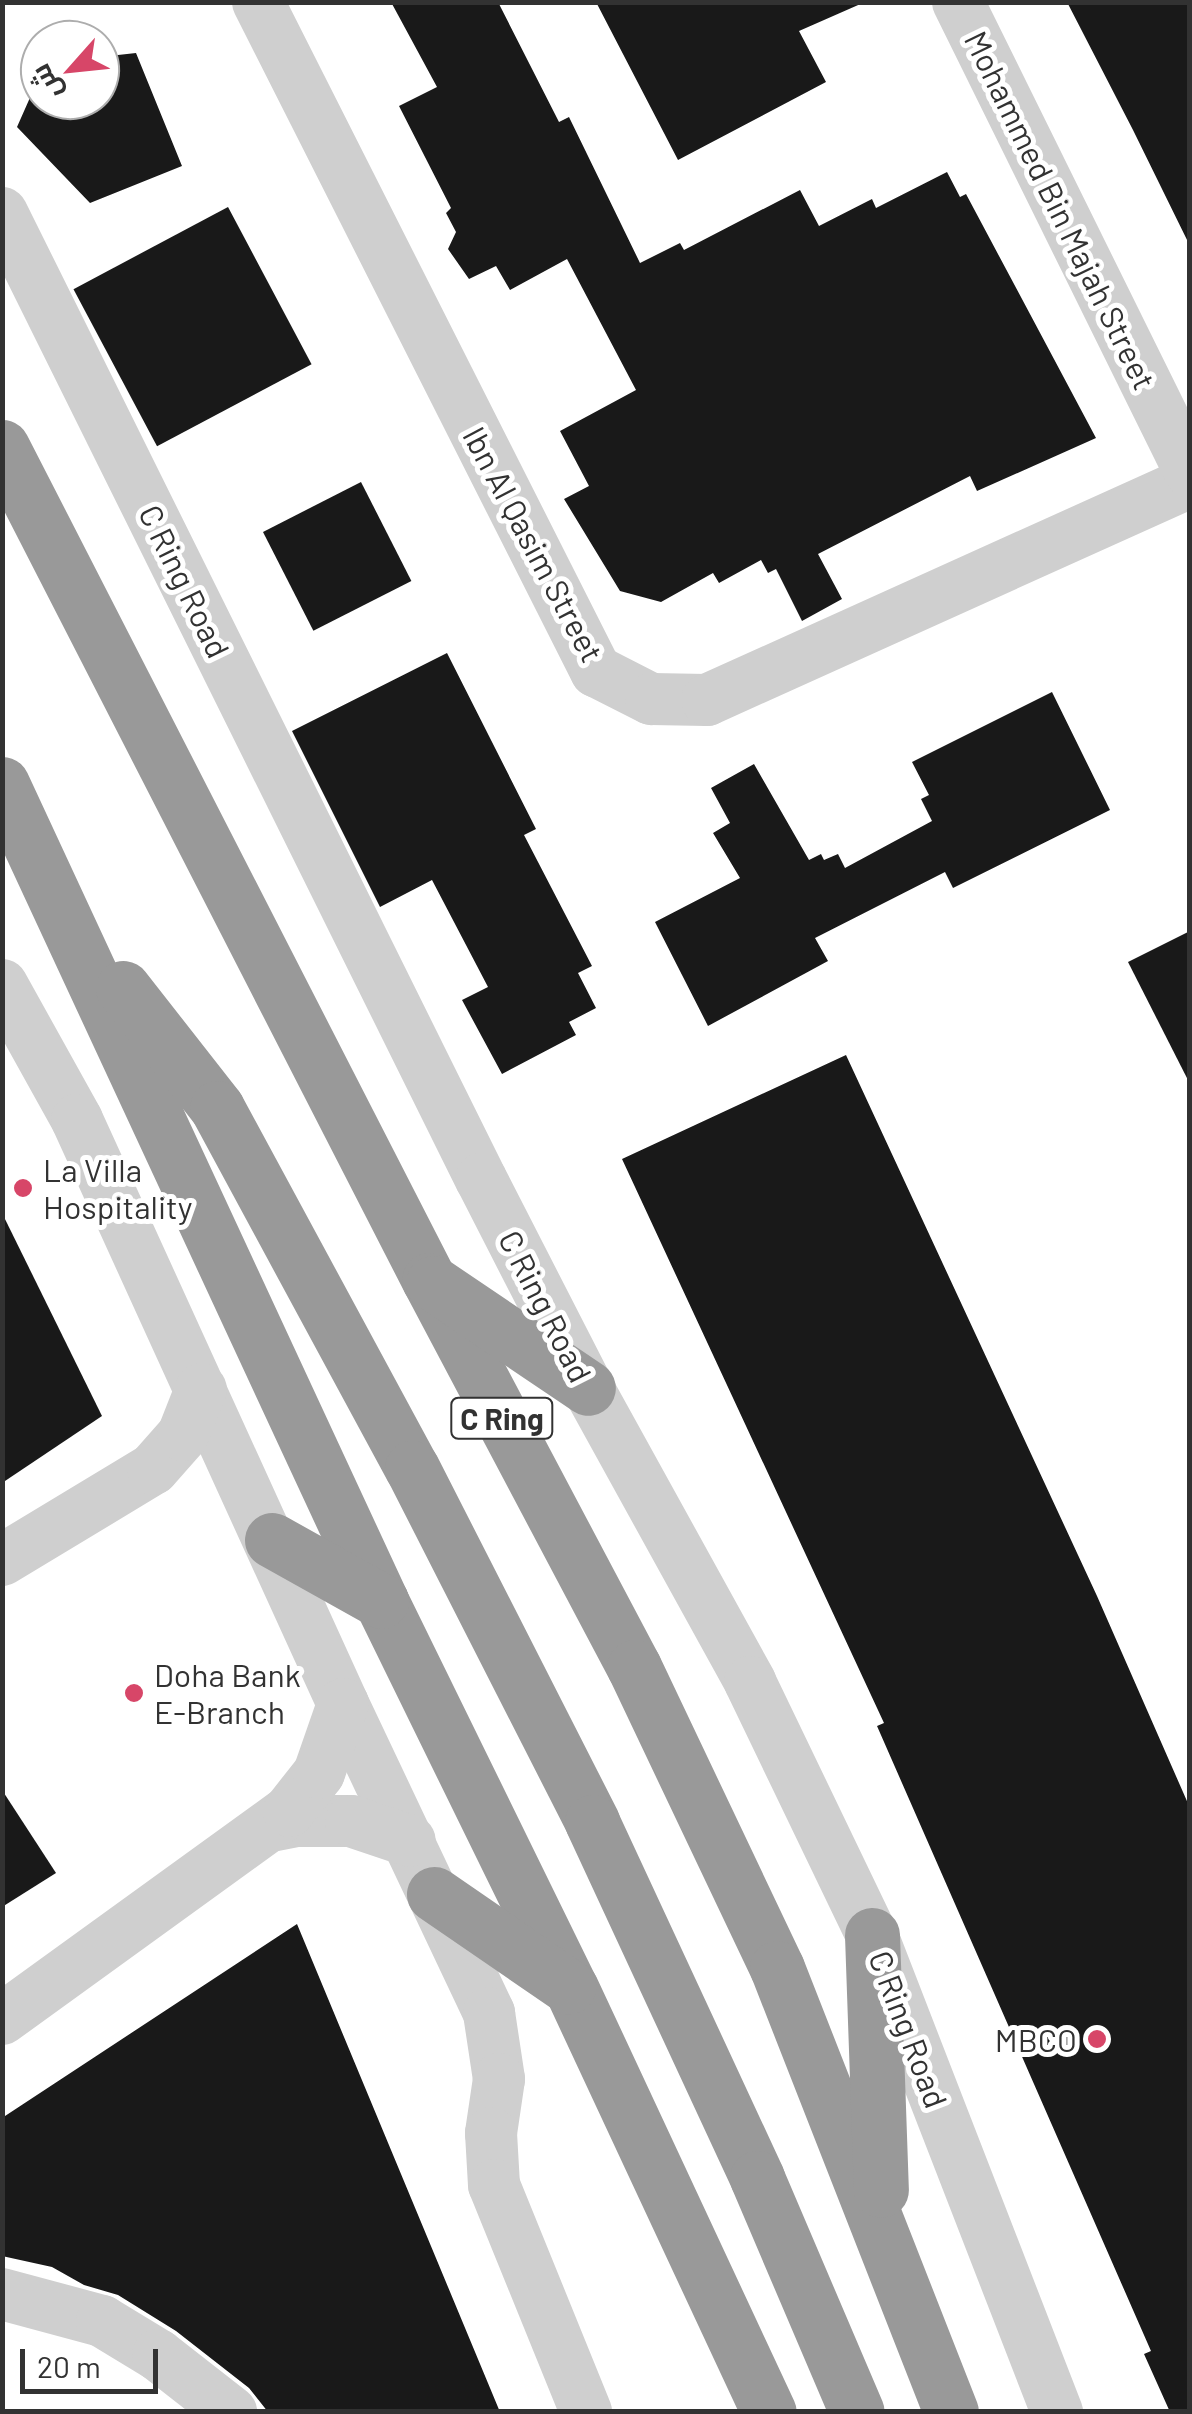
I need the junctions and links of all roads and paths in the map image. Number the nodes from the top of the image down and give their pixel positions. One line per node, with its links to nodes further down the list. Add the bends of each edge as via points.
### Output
1 (258, 2): 7 (street, Ibn Al Qasim Street, via 596,671 651,700 706,700)
2 (958, 2): 4 (street, Mohammed Bin Majah Street)
3 (2, 213): 12 (street, C Ring Road)
4 (1172, 390): 6 (street, Mohammed Bin Majah Street)
5 (2, 447): 11 (highway, C Ring)
6 (1190, 472)
7 (1190, 482)
8 (2, 784): 9 (highway)
9 (68, 919): 18 (highway); 31 (highway, via 217,1108 412,1468 592,1822)
10 (2, 985): 13 (street, via 77,1120)
11 (429, 1280): 12 (highway); 26 (highway, C Ring, via 634,1667 777,1968)
12 (588, 1388): 23 (street, C Ring Road, via 750,1682)
13 (201, 1389): 14 (street); 15 (street, via 182,1435)
14 (234, 1468): 15 (street, via 194,1463); 16 (street)
15 (154, 1469): 17 (street)
16 (272, 1540): 18 (highway); 19 (street)
17 (2, 1560)
18 (381, 1602): 24 (highway)
19 (342, 1704): 20 (street, via 320,1772); 21 (street)
20 (271, 1826): 21 (street, via 351,1821); 25 (street)
21 (410, 1841): 22 (street)
22 (434, 1894): 24 (highway); 29 (street, via 489,2012 497,2045 494,2184)
23 (872, 1935): 26 (highway); 33 (street, C Ring Road)
24 (571, 1988): 30 (highway)
25 (2, 2019)
26 (882, 2228): 32 (highway, C Ring)
27 (2, 2294): 28 (street, via 102,2320)
28 (231, 2412)
29 (586, 2412)
30 (769, 2412)
31 (857, 2412)
32 (951, 2412)
33 (1058, 2412)

